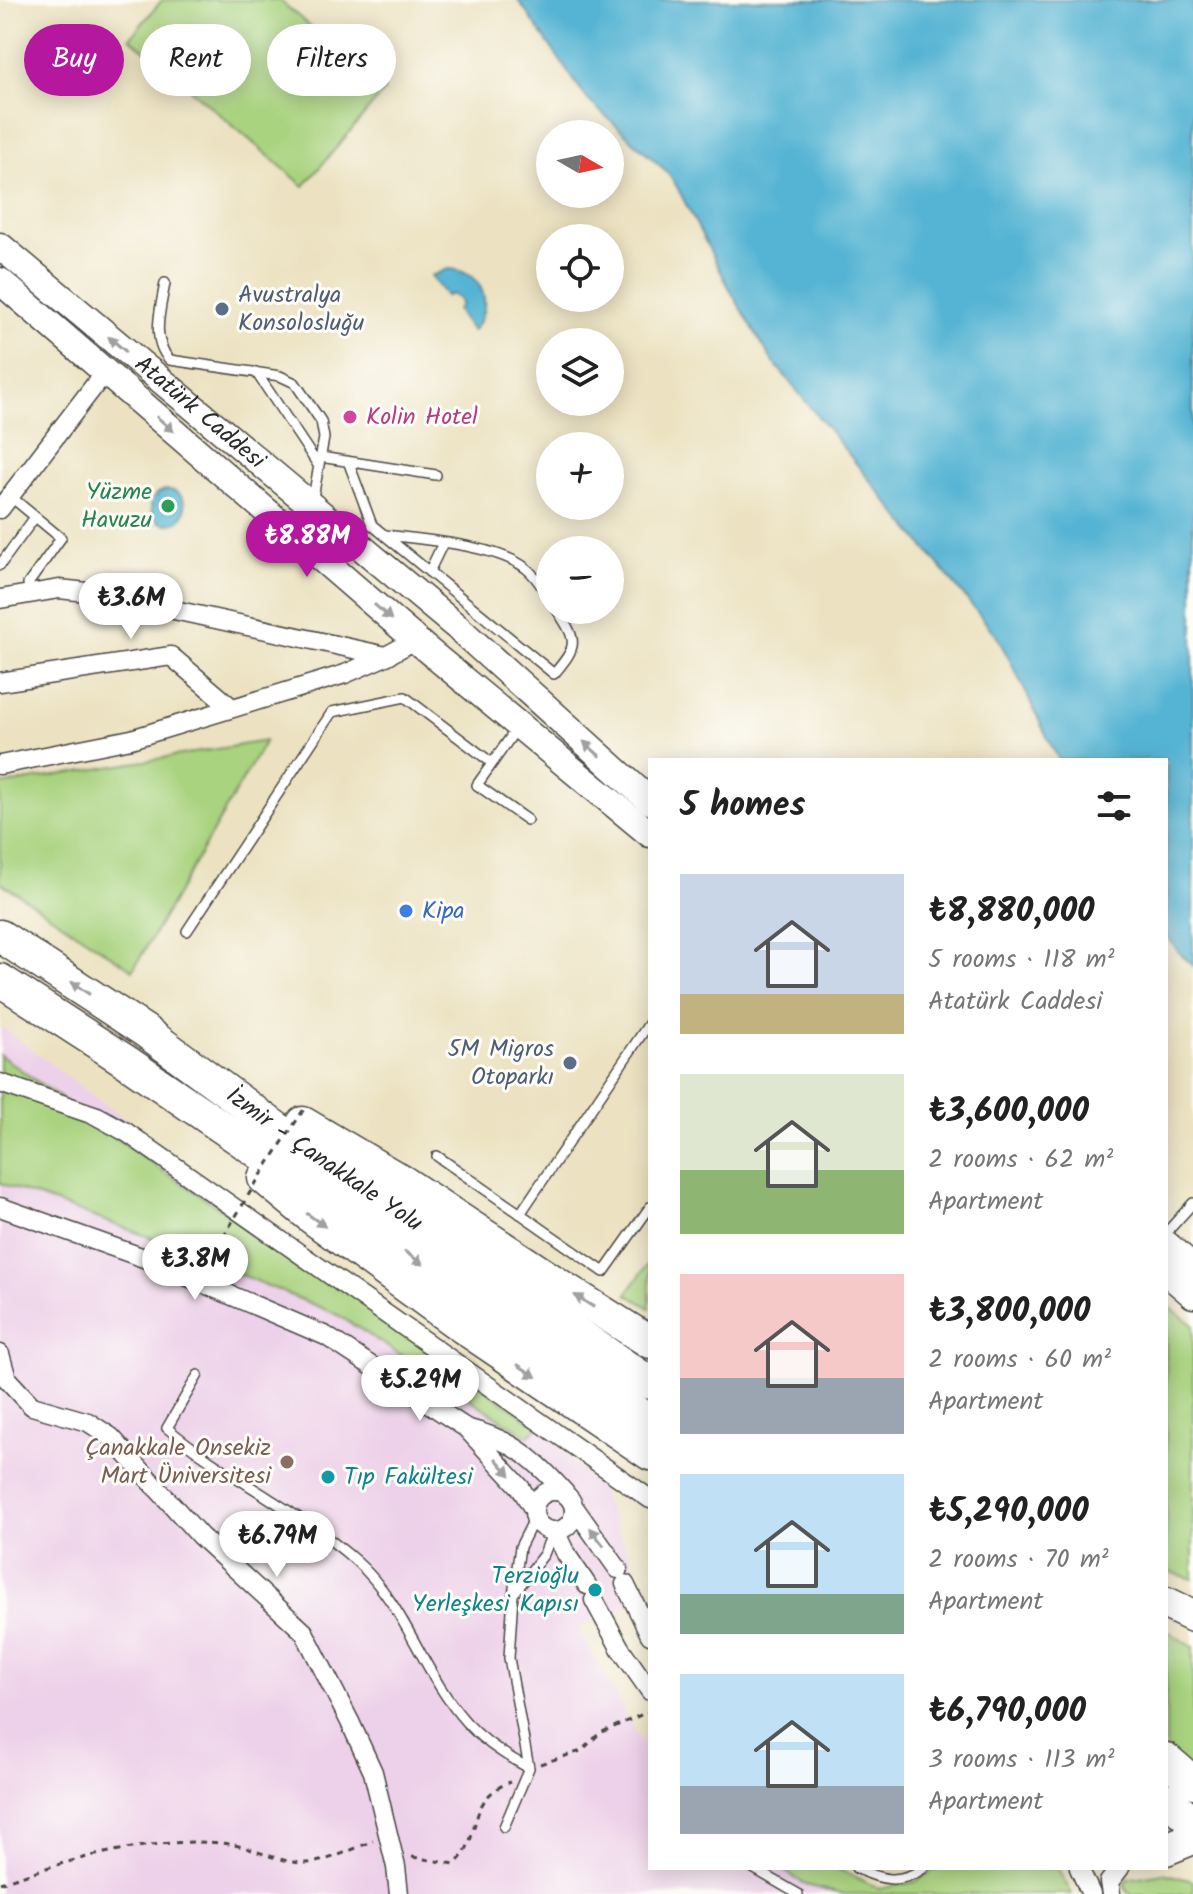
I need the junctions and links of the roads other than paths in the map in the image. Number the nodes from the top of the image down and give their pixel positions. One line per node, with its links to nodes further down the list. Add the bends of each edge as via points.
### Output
1 (0, 246): 10 (main road, Atatürk Caddesi, one-way to 1)
2 (0, 281): 5 (main road, Atatürk Caddesi)
3 (165, 283): 4 (lane, via 158,340 166,357)
4 (256, 372): 6 (lane); 6 (lane, via 295,383 321,421)
5 (104, 373): 9 (street); 12 (main road, Atatürk Caddesi, one-way to 12)
6 (319, 461): 7 (lane); 10 (lane)
7 (348, 461): 8 (lane); 13 (lane, via 372,525)
8 (436, 475)
9 (5, 502): 11 (lane)
10 (312, 506): 12 (main road); 20 (main road, Atatürk Caddesi)
11 (35, 517): 15 (lane); 18 (lane, via 61,538)
12 (293, 534): 22 (main road, Atatürk Caddesi, one-way to 22)
13 (383, 534): 14 (lane); 16 (lane)
14 (443, 543): 16 (lane); 17 (lane, via 510,558)
15 (0, 565)
16 (429, 572): 21 (lane, via 554,674 574,640)
17 (536, 579)
18 (28, 584)
19 (0, 599): 23 (street, via 59,589 96,593)
20 (437, 610): 22 (main road); 29 (main road, Atatürk Caddesi, one-way to 20)
21 (566, 624)
22 (415, 640): 23 (street); 26 (main road, Atatürk Caddesi)
23 (386, 656): 25 (street)
24 (0, 682): 25 (street, via 171,656)
25 (232, 708): 28 (street, via 131,739)
26 (519, 725): 27 (lane); 31 (main road, Atatürk Caddesi)
27 (492, 763): 30 (lane, via 477,785); 32 (lane, via 405,697 332,712)
28 (0, 765)
29 (648, 799)
30 (527, 820)
31 (648, 832)
32 (187, 931)
33 (0, 936): 36 (highway, İzmir - Çanakkale Yolu, one-way to 33)
34 (0, 980): 37 (highway)
35 (648, 1025): 44 (lane)
36 (145, 1031): 39 (highway, İzmir - Çanakkale Yolu); 50 (highway, one-way to 36, via 405,1183)
37 (127, 1062): 39 (highway, İzmir - Çanakkale Yolu); 56 (highway, one-way to 56, via 311,1217)
38 (0, 1083): 57 (street, via 97,1116 126,1132)
39 (286, 1153): 53 (highway, İzmir - Çanakkale Yolu); 54 (highway, İzmir - Çanakkale Yolu, one-way to 54)
40 (437, 1156): 44 (lane)
41 (1193, 1203): 45 (lane)
42 (0, 1207): 55 (street, via 144,1258 326,1336)
43 (648, 1210): 44 (lane, via 604,1272)
44 (520, 1214)
45 (1168, 1231)
46 (1168, 1246): 47 (main road)
47 (1193, 1267)
48 (1168, 1274): 49 (main road)
49 (1193, 1295)
50 (648, 1341)
51 (0, 1354): 82 (street, via 7,1379 32,1406 88,1422 111,1437 200,1536 304,1632 373,1772)
52 (198, 1375): 68 (lane, via 167,1428 357,1562 397,1610 466,1722 500,1753)
53 (648, 1382)
54 (648, 1420)
55 (466, 1428): 58 (street, via 497,1436 538,1462); 59 (street, one-way to 59, via 520,1487)
56 (648, 1453)
57 (648, 1498)
58 (570, 1500): 59 (street, via 559,1491 545,1493); 60 (street, via 574,1514 568,1526); 64 (street, one-way to 58, via 621,1576)
59 (535, 1513): 60 (street, via 542,1527); 61 (lane, via 520,1547)
60 (554, 1531): 61 (lane); 65 (street)
61 (513, 1595): 68 (lane, via 509,1658)
62 (1168, 1604): 63 (highway)
63 (1193, 1616)
64 (646, 1629): 65 (street)
65 (613, 1635): 66 (street)
66 (648, 1688)
67 (1168, 1761): 69 (highway)
68 (529, 1768): 72 (lane)
69 (1193, 1782)
70 (1168, 1801): 71 (highway)
71 (1193, 1821)
72 (504, 1827)
73 (1193, 1838): 74 (highway)
74 (1168, 1851)
75 (1168, 1853): 76 (highway)
76 (1193, 1861)
77 (756, 1870): 83 (lane)
78 (862, 1870): 79 (lane, via 893,1881)
79 (921, 1870)
80 (1080, 1870): 84 (street)
81 (1118, 1870): 85 (street, via 1109,1882)
82 (399, 1894)
83 (798, 1894)
84 (1091, 1894)
85 (1111, 1894)

